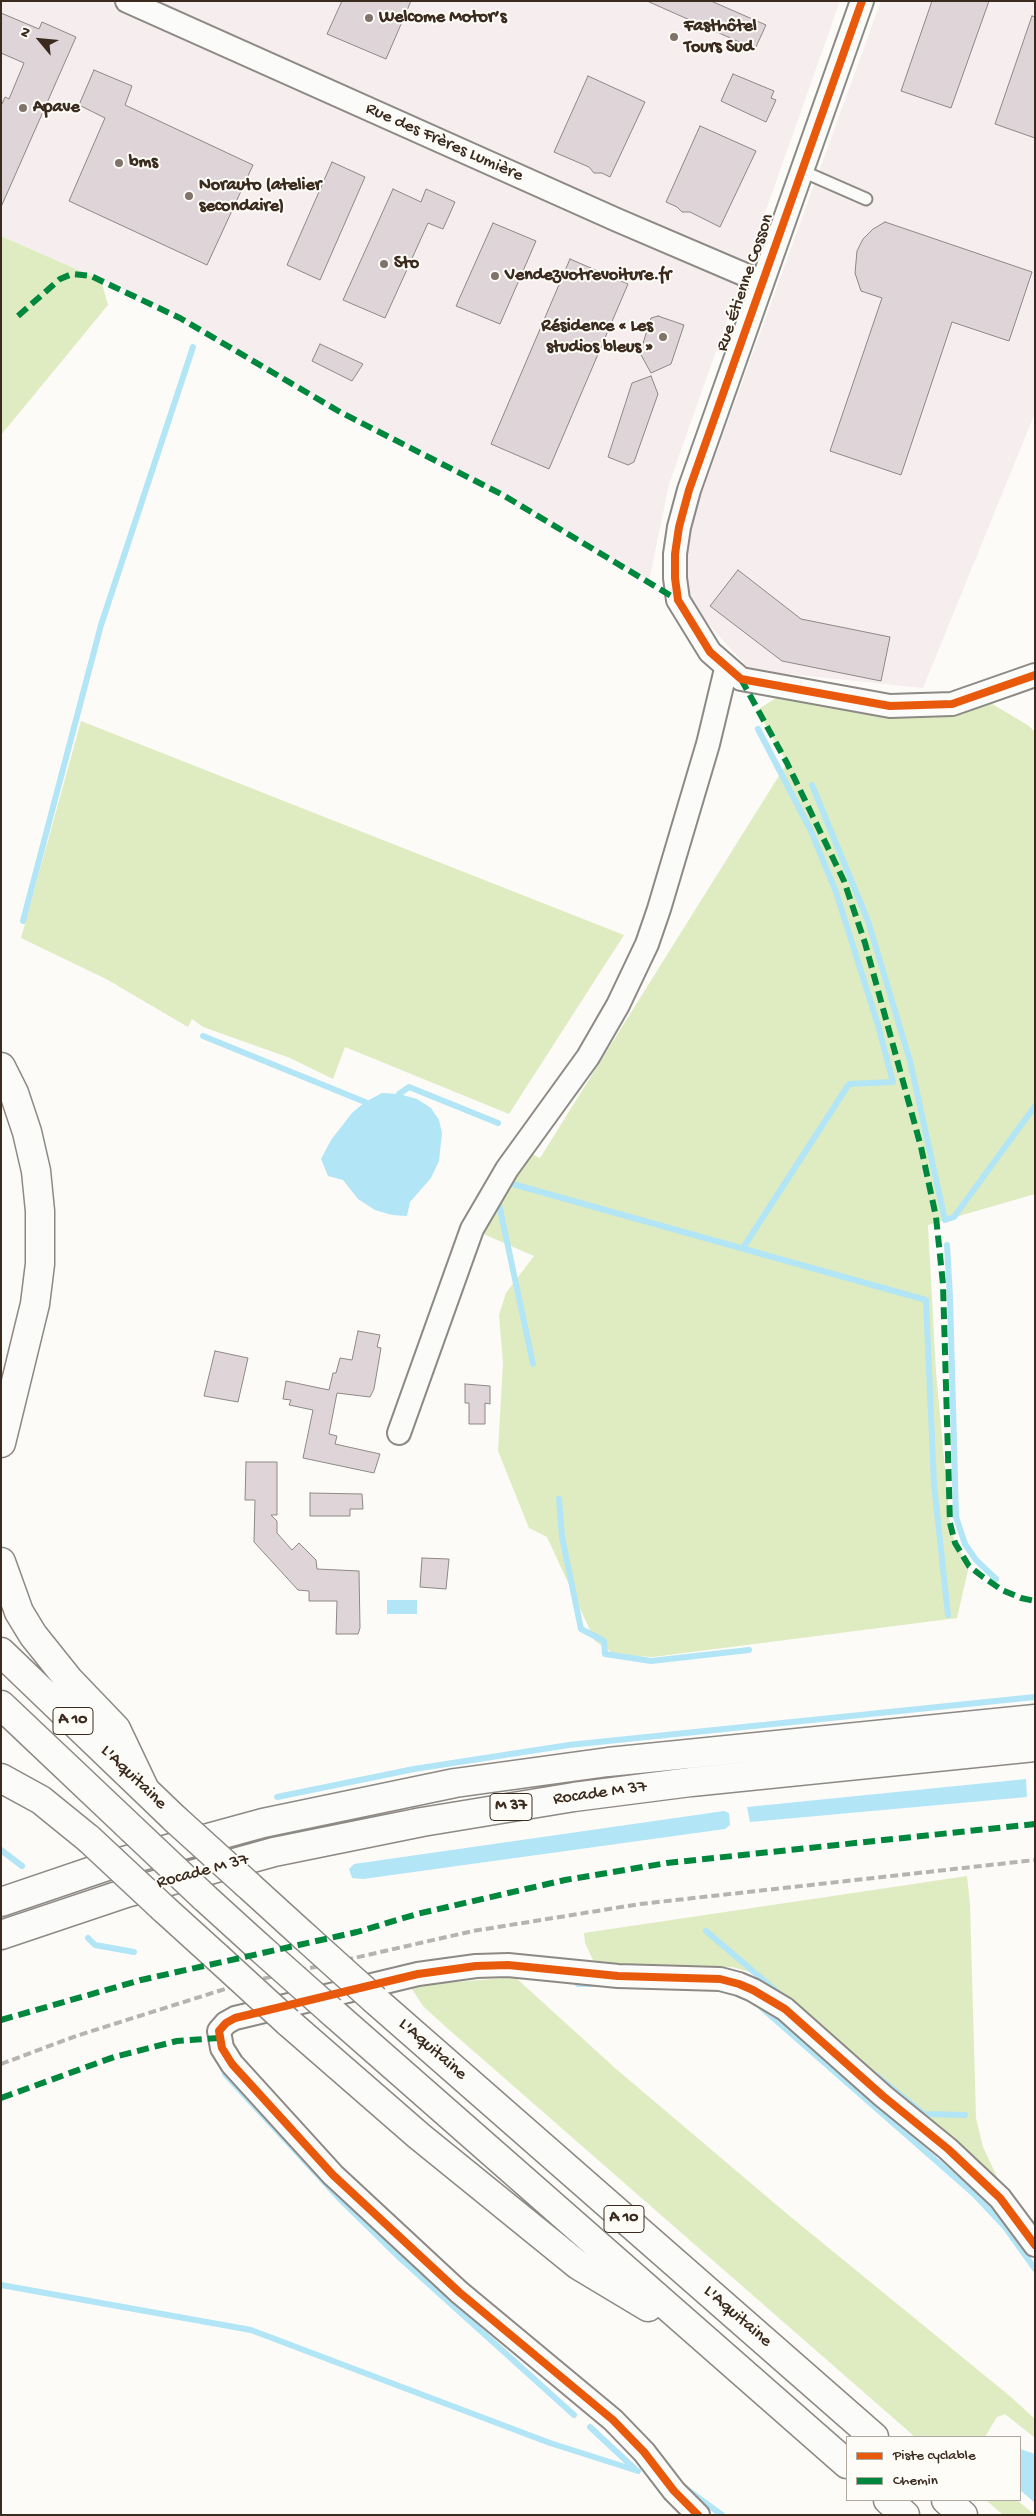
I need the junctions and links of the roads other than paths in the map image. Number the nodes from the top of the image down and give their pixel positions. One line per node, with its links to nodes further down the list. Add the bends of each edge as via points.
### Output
1 (127, 1): 5 (street, Rue des Frères Lumière)
2 (862, 1): 3 (street, Rue Étienne Cosson)
3 (802, 171): 4 (lane); 5 (street, Rue Étienne Cosson)
4 (866, 199)
5 (762, 282): 6 (street, Rue Étienne Cosson, via 679,527 675,578 678,600 710,652)
6 (726, 669): 7 (street, via 741,679 890,706 952,704); 9 (street, via 708,744 644,951 588,1057 508,1169 472,1229)
7 (1035, 675)
8 (1, 1067): 10 (highway, via 14,1093 36,1171 40,1246 35,1304)
9 (399, 1433)
10 (1, 1443)
11 (1, 1562): 17 (highway, via 19,1612 64,1673 116,1729)
12 (1, 1652): 17 (highway, L'Aquitaine / A 10)
13 (1, 1705): 21 (highway, A 10, bridge, via 259,1947)
14 (1035, 1719): 18 (highway, Rocade M 37 / M 37, via 618,1761 455,1783 263,1823 113,1864)
15 (1035, 1748): 19 (highway, Rocade M 37 / M 37, via 691,1782 452,1816 274,1852 126,1893)
16 (1, 1778): 21 (highway, bridge, via 41,1800 89,1839 288,2022 405,2124 578,2265)
17 (145, 1790): 22 (highway, L'Aquitaine / A 10, bridge, via 375,2000)
18 (1, 1902)
19 (1, 1935)
20 (1035, 2245): 26 (street, via 1000,2198 948,2149 785,2010 739,1984 711,1979 596,1975 557,1968 476,1966 418,1974 235,2018 226,2023 219,2038 232,2064 333,2175 459,2292 613,2420)
21 (712, 2346): 23 (highway, A 10)
22 (873, 2436)
23 (846, 2463)
24 (889, 2501): 27 (highway)
25 (947, 2501): 28 (highway)
26 (698, 2515)
27 (905, 2515)
28 (963, 2515)

